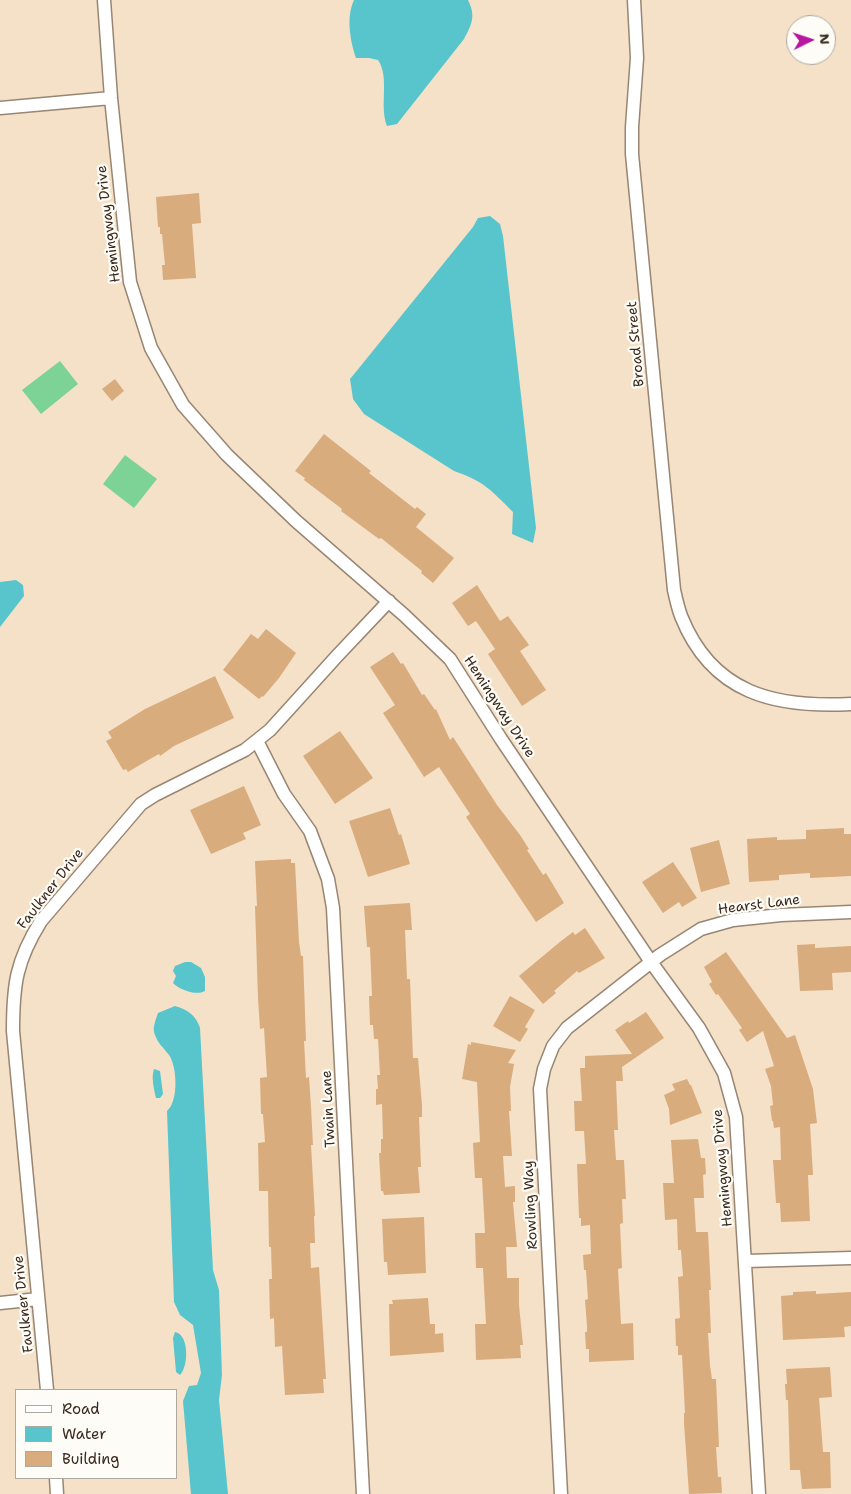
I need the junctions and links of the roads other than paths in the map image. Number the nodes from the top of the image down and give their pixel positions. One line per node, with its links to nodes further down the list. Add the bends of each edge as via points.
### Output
1 (104, 0): 3 (street, Hemingway Drive)
2 (634, 0): 6 (street, Broad Street, via 637,58 632,154 674,590 681,616 719,673 740,687 784,702)
3 (111, 98): 4 (street); 5 (street, Hemingway Drive, via 130,282 151,348 182,405 296,521)
4 (0, 108)
5 (389, 602): 7 (street, Faulkner Drive); 9 (street, Hemingway Drive, via 450,659)
6 (851, 704)
7 (257, 741): 12 (street, Faulkner Drive, via 141,804 42,921 22,957 13,996 13,1031); 17 (street, Twain Lane, via 284,794 310,831 328,879 333,908)
8 (851, 912): 9 (street, Hearst Lane, via 733,920 701,929)
9 (651, 962): 11 (street, Hemingway Drive, via 699,1028 724,1073 736,1117); 18 (street, Rowling Way, via 567,1028 553,1046 540,1088)
10 (851, 1258): 11 (street)
11 (746, 1261): 19 (street, Hemingway Drive)
12 (38, 1299): 13 (street); 14 (street, Faulkner Drive)
13 (0, 1302)
14 (47, 1389)
15 (56, 1479): 16 (street)
16 (57, 1494)
17 (363, 1494)
18 (561, 1494)
19 (759, 1494)

